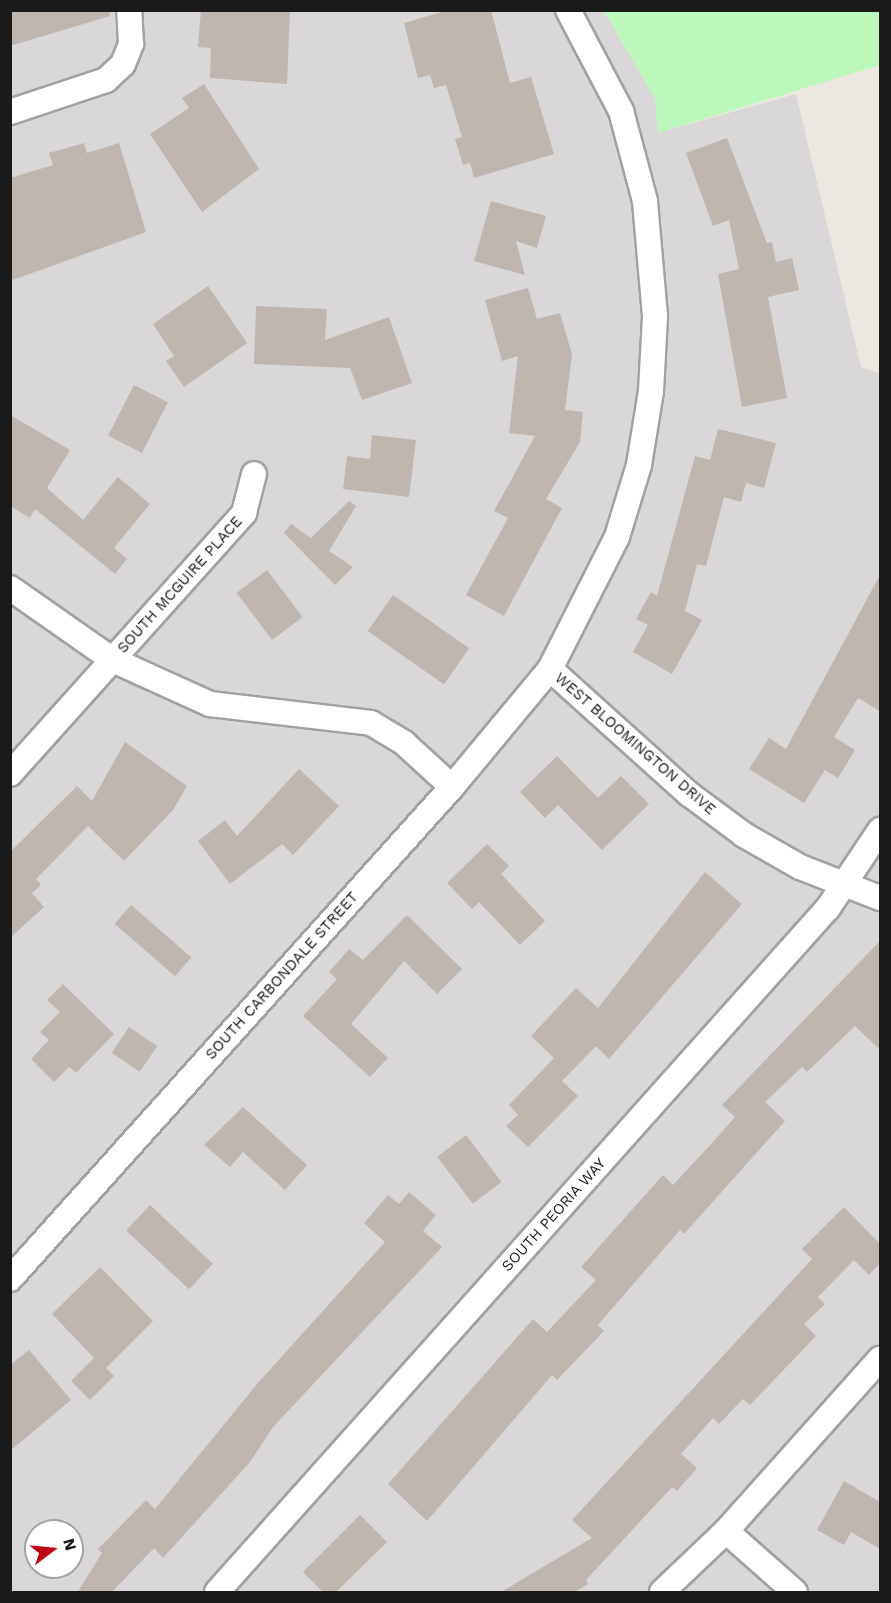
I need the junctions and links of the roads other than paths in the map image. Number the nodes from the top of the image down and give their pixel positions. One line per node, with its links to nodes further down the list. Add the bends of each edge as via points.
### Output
1 (129, 10): 3 (street, via 132,44 123,64 81,92)
2 (568, 10): 7 (street, SOUTH CARBONDALE STREET, via 621,111 645,201 655,316 652,380 639,465 617,537)
3 (10, 112)
4 (254, 474): 6 (street, SOUTH MCGUIRE PLACE, via 244,513)
5 (10, 588): 6 (street)
6 (113, 660): 8 (street, SOUTH MCGUIRE PLACE); 9 (street, via 210,704 371,723 404,743)
7 (550, 669): 9 (street, SOUTH CARBONDALE STREET); 11 (street, WEST BLOOMINGTON DRIVE, via 716,816 800,867)
8 (10, 774)
9 (452, 787): 13 (street, SOUTH CARBONDALE STREET)
10 (880, 830): 11 (street, SOUTH PEORIA WAY)
11 (844, 882): 12 (street, WEST BLOOMINGTON DRIVE); 16 (street, SOUTH PEORIA WAY, via 828,908)
12 (880, 898)
13 (10, 1279)
14 (880, 1359): 15 (street)
15 (726, 1531): 17 (street); 18 (street)
16 (217, 1593)
17 (662, 1593)
18 (795, 1593)

